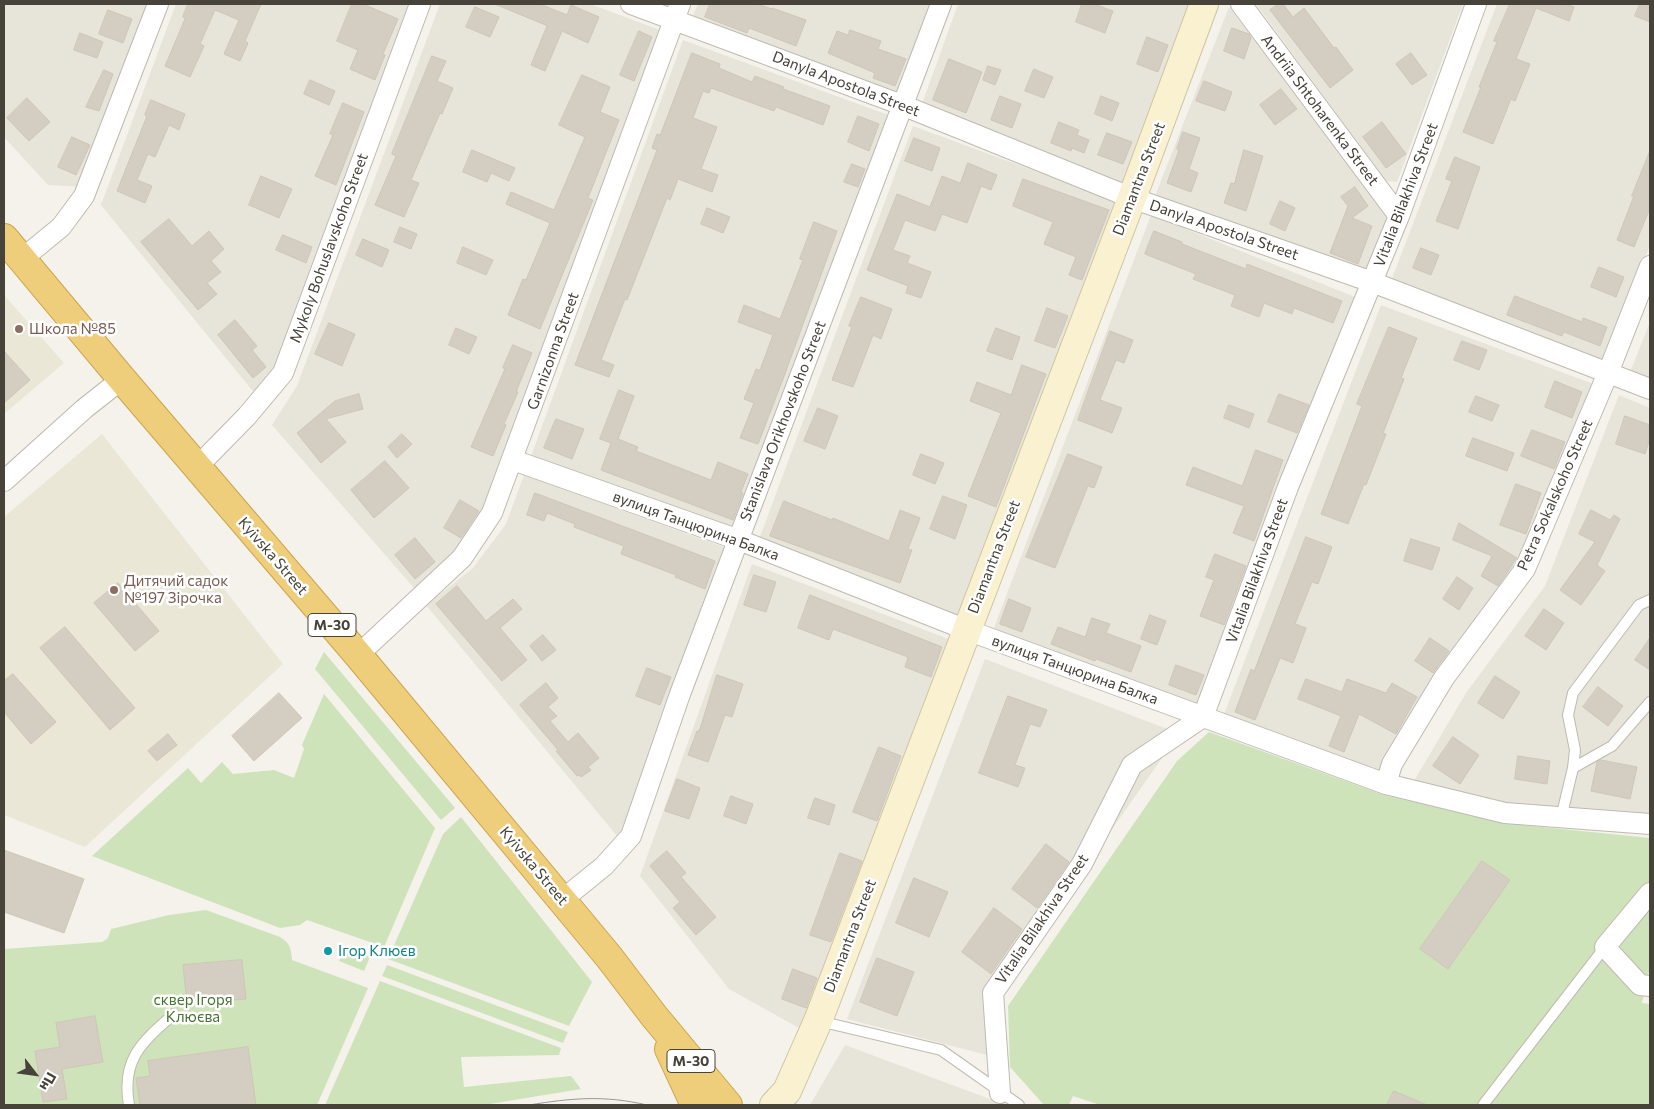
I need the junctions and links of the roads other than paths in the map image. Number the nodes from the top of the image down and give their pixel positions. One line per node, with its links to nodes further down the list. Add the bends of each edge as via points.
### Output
1 (158, 4): 13 (street, via 84,196 61,227)
2 (420, 4): 20 (street, Mykoly Bohuslavskoho Street, via 283,373)
3 (631, 4): 8 (street, Danyla Apostola Street)
4 (941, 4): 9 (street, Stanislava Orikhovskoho Street)
5 (1204, 4): 10 (street, Diamantna Street)
6 (1241, 4): 11 (street, Andriia Shtoharenka Street)
7 (1476, 4): 11 (street, Vitalia Bilakhiva Street)
8 (677, 12): 9 (street, Danyla Apostola Street); 19 (street, Garnizonna Street)
9 (902, 105): 10 (street, Danyla Apostola Street); 22 (street, Stanislava Orikhovskoho Street)
10 (1132, 198): 15 (street, Danyla Apostola Street); 24 (street, Diamantna Street)
11 (1400, 216): 15 (street, Vitalia Bilakhiva Street)
12 (4, 238): 13 (highway, Kyivska Street / М-30)
13 (22, 259): 17 (highway, Kyivska Street / М-30)
14 (1650, 266): 16 (street, Petra Sokalskoho Street)
15 (1372, 282): 16 (street, Danyla Apostola Street); 27 (street, Vitalia Bilakhiva Street, via 1288,487)
16 (1608, 373): 18 (street, Danyla Apostola Street); 29 (street, Petra Sokalskoho Street, via 1525,569 1444,678 1392,764)
17 (122, 379): 20 (highway, Kyivska Street / М-30); 21 (street)
18 (1650, 389)
19 (513, 460): 22 (street, вулиця Танцюрина Балка); 25 (street, Garnizonna Street, via 492,513 462,558)
20 (197, 467): 25 (highway, Kyivska Street / М-30)
21 (4, 480)
22 (739, 540): 24 (street, вулиця Танцюрина Балка); 33 (street, Stanislava Orikhovskoho Street, via 680,694 631,836 604,866)
23 (1650, 600): 28 (lane, via 1639,606 1573,693 1568,715 1575,750)
24 (967, 630): 27 (street, вулиця Танцюрина Балка); 38 (street, Diamantna Street)
25 (358, 655): 33 (highway, Kyivska Street / М-30)
26 (1650, 702): 28 (lane, via 1612,746)
27 (1203, 717): 29 (street, вулиця Танцюрина Балка); 39 (street, Vitalia Bilakhiva Street, via 1132,765 1082,864 993,993)
28 (1573, 768): 30 (lane)
29 (1386, 784): 30 (street, вулиця Танцюрина Балка, via 1505,813)
30 (1561, 818): 31 (street, вулиця Танцюрина Балка)
31 (1650, 824)
32 (1650, 894): 34 (street)
33 (562, 900): 37 (highway, Kyivska Street / М-30)
34 (1605, 947): 35 (street, via 1640,985); 45 (lane)
35 (1650, 986)
36 (174, 1014): 40 (lane, via 146,1039 130,1063)
37 (654, 1016): 41 (highway, Kyivska Street / М-30); 42 (highway, Kyivska Street / М-30)
38 (818, 1021): 39 (lane, via 941,1050); 43 (street, Diamantna Street, via 787,1091)
39 (1000, 1092): 44 (lane)
40 (129, 1105)
41 (695, 1105)
42 (728, 1105)
43 (774, 1105)
44 (1019, 1105)
45 (1483, 1105)

